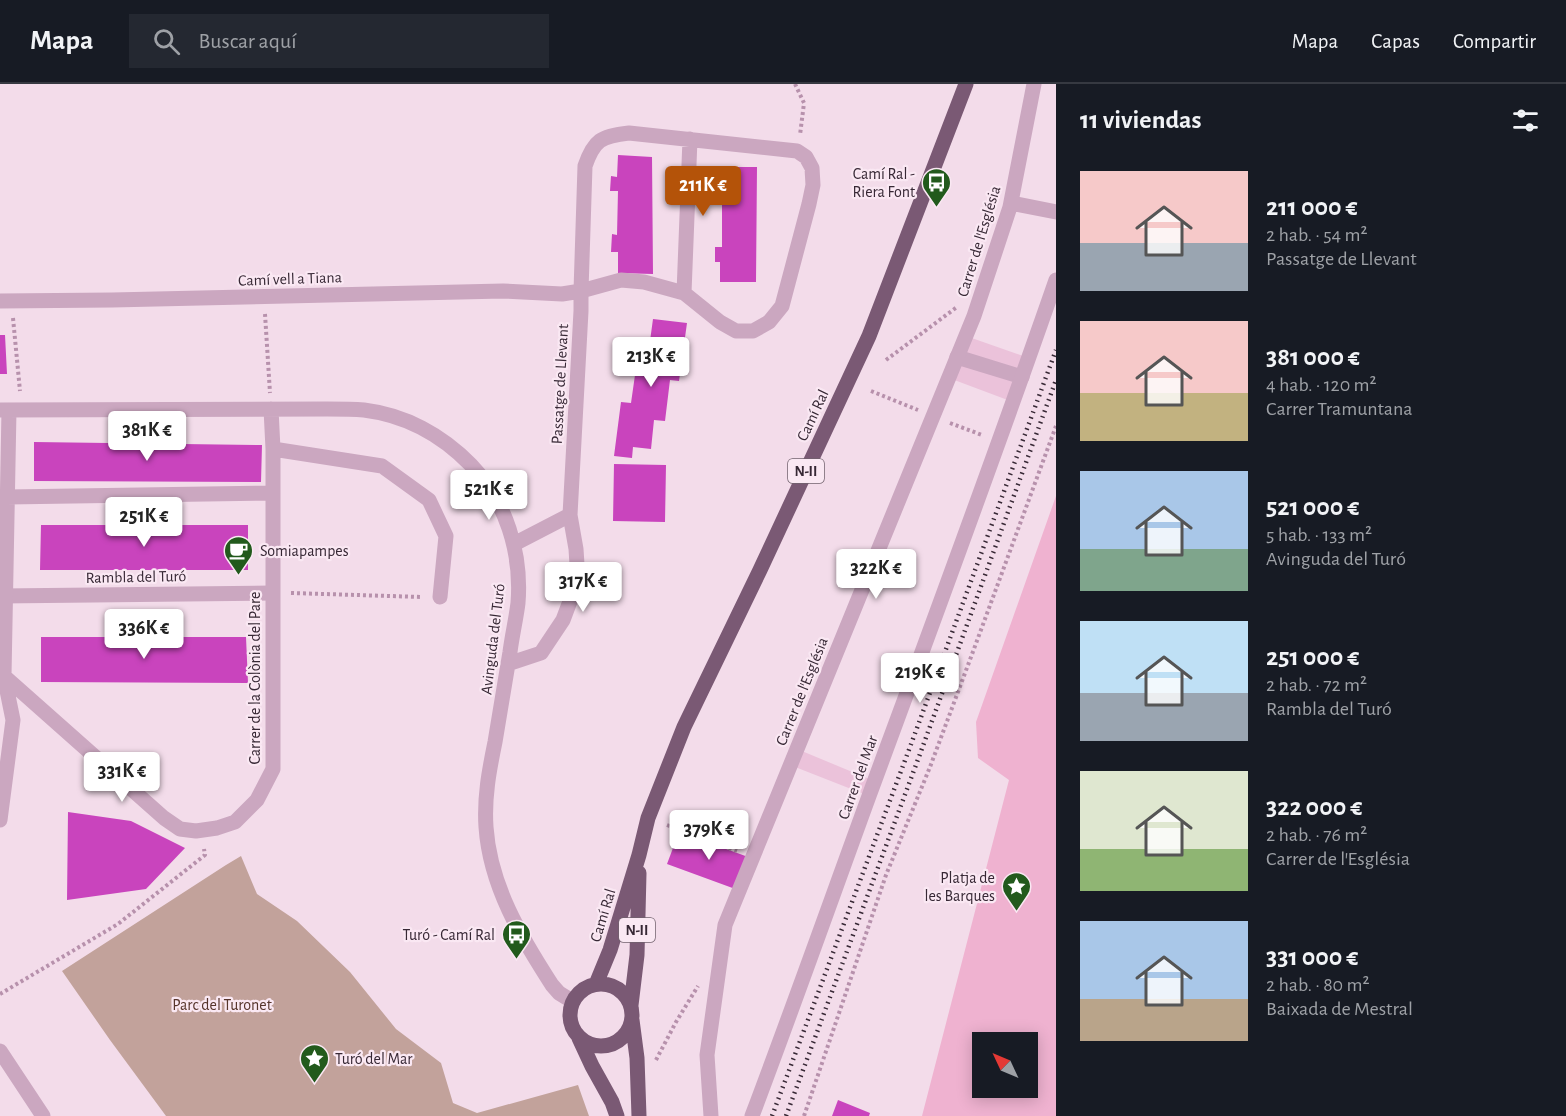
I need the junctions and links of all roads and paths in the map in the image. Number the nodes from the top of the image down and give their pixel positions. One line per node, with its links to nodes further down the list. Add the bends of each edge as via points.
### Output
1 (795, 84): 5 (path, via 804,104)
2 (966, 84): 37 (main road, Camí Ral / N-II, via 869,336 684,727 648,818)
3 (1034, 84): 6 (street, Carrer de l'Església)
4 (690, 139): 5 (street, Passatge de Llevant); 9 (street, Passatge de Llevant, via 613,135 590,150 585,166); 10 (street)
5 (797, 151): 10 (street, via 812,168 813,185 782,306 776,314 753,331 736,331)
6 (1011, 203): 7 (street); 14 (street, Carrer de l'Església)
7 (1056, 212)
8 (1056, 280): 16 (street, Carrer del Mar)
9 (581, 291): 10 (street, via 621,280); 11 (street, Camí vell a Tiana); 26 (street, Passatge de Llevant)
10 (684, 293)
11 (264, 297): 12 (street, Camí vell a Tiana); 18 (path)
12 (6, 301): 19 (path)
13 (957, 307): 15 (path)
14 (957, 357): 16 (street); 20 (street, Carrer de l'Església)
15 (886, 360)
16 (1022, 377): 22 (street, Carrer del Mar)
17 (871, 391): 20 (path)
18 (271, 409): 19 (street, Avinguda del Turó); 23 (street, Carrer de la Colònia del Pare); 27 (street, Avinguda del Turó, via 364,410 418,426 457,451 478,472 495,497)
19 (10, 410): 25 (street)
20 (933, 417): 22 (path); 38 (street, Carrer de l'Església)
21 (1056, 426): 53 (path, via 886,875)
22 (1000, 441): 52 (street, Carrer del Mar)
23 (273, 449): 24 (street, Carrer de la Colònia del Pare); 30 (street, via 382,466 429,500 446,536)
24 (273, 494): 25 (street); 28 (street, Carrer de la Colònia del Pare)
25 (8, 497): 29 (street)
26 (570, 515): 27 (street); 31 (street, Passatge de Llevant, via 578,580 562,620 541,653)
27 (514, 544): 31 (street, Avinguda del Turó, via 518,603)
28 (272, 592): 29 (street, Rambla del Turó); 30 (path); 36 (street, Carrer de la Colònia del Pare, via 273,769 257,800 235,822)
29 (3, 596): 32 (street)
30 (440, 597)
31 (508, 664): 42 (street, Avinguda del Turó, via 486,790 488,848 513,919 552,985)
32 (4, 676): 33 (street); 36 (street, via 164,818 180,829)
33 (5, 705): 34 (street, via 12,720)
34 (0, 820)
35 (667, 825): 38 (path)
36 (203, 830): 41 (path, via 205,855 118,924)
37 (639, 855): 39 (main road, Camí Ral / N-II); 43 (main road, Camí Ral / N-II, via 637,955)
38 (752, 857): 40 (street, Carrer de l'Església, via 725,925)
39 (596, 984): 42 (main road, via 582,990); 43 (main road, via 617,988)
40 (716, 986): 47 (path, via 697,986); 51 (street, Carrer de l'Església, via 707,1055)
41 (0, 994)
42 (572, 1001): 45 (main road, via 570,1025)
43 (631, 1005): 44 (main road, N-II)
44 (632, 1020): 45 (main road, via 623,1038 606,1047 587,1044); 50 (main road, N-II)
45 (579, 1038): 49 (main road)
46 (0, 1051): 48 (street)
47 (656, 1060)
48 (43, 1116)
49 (617, 1116)
50 (639, 1116)
51 (711, 1116)
52 (752, 1116)
53 (804, 1116)

